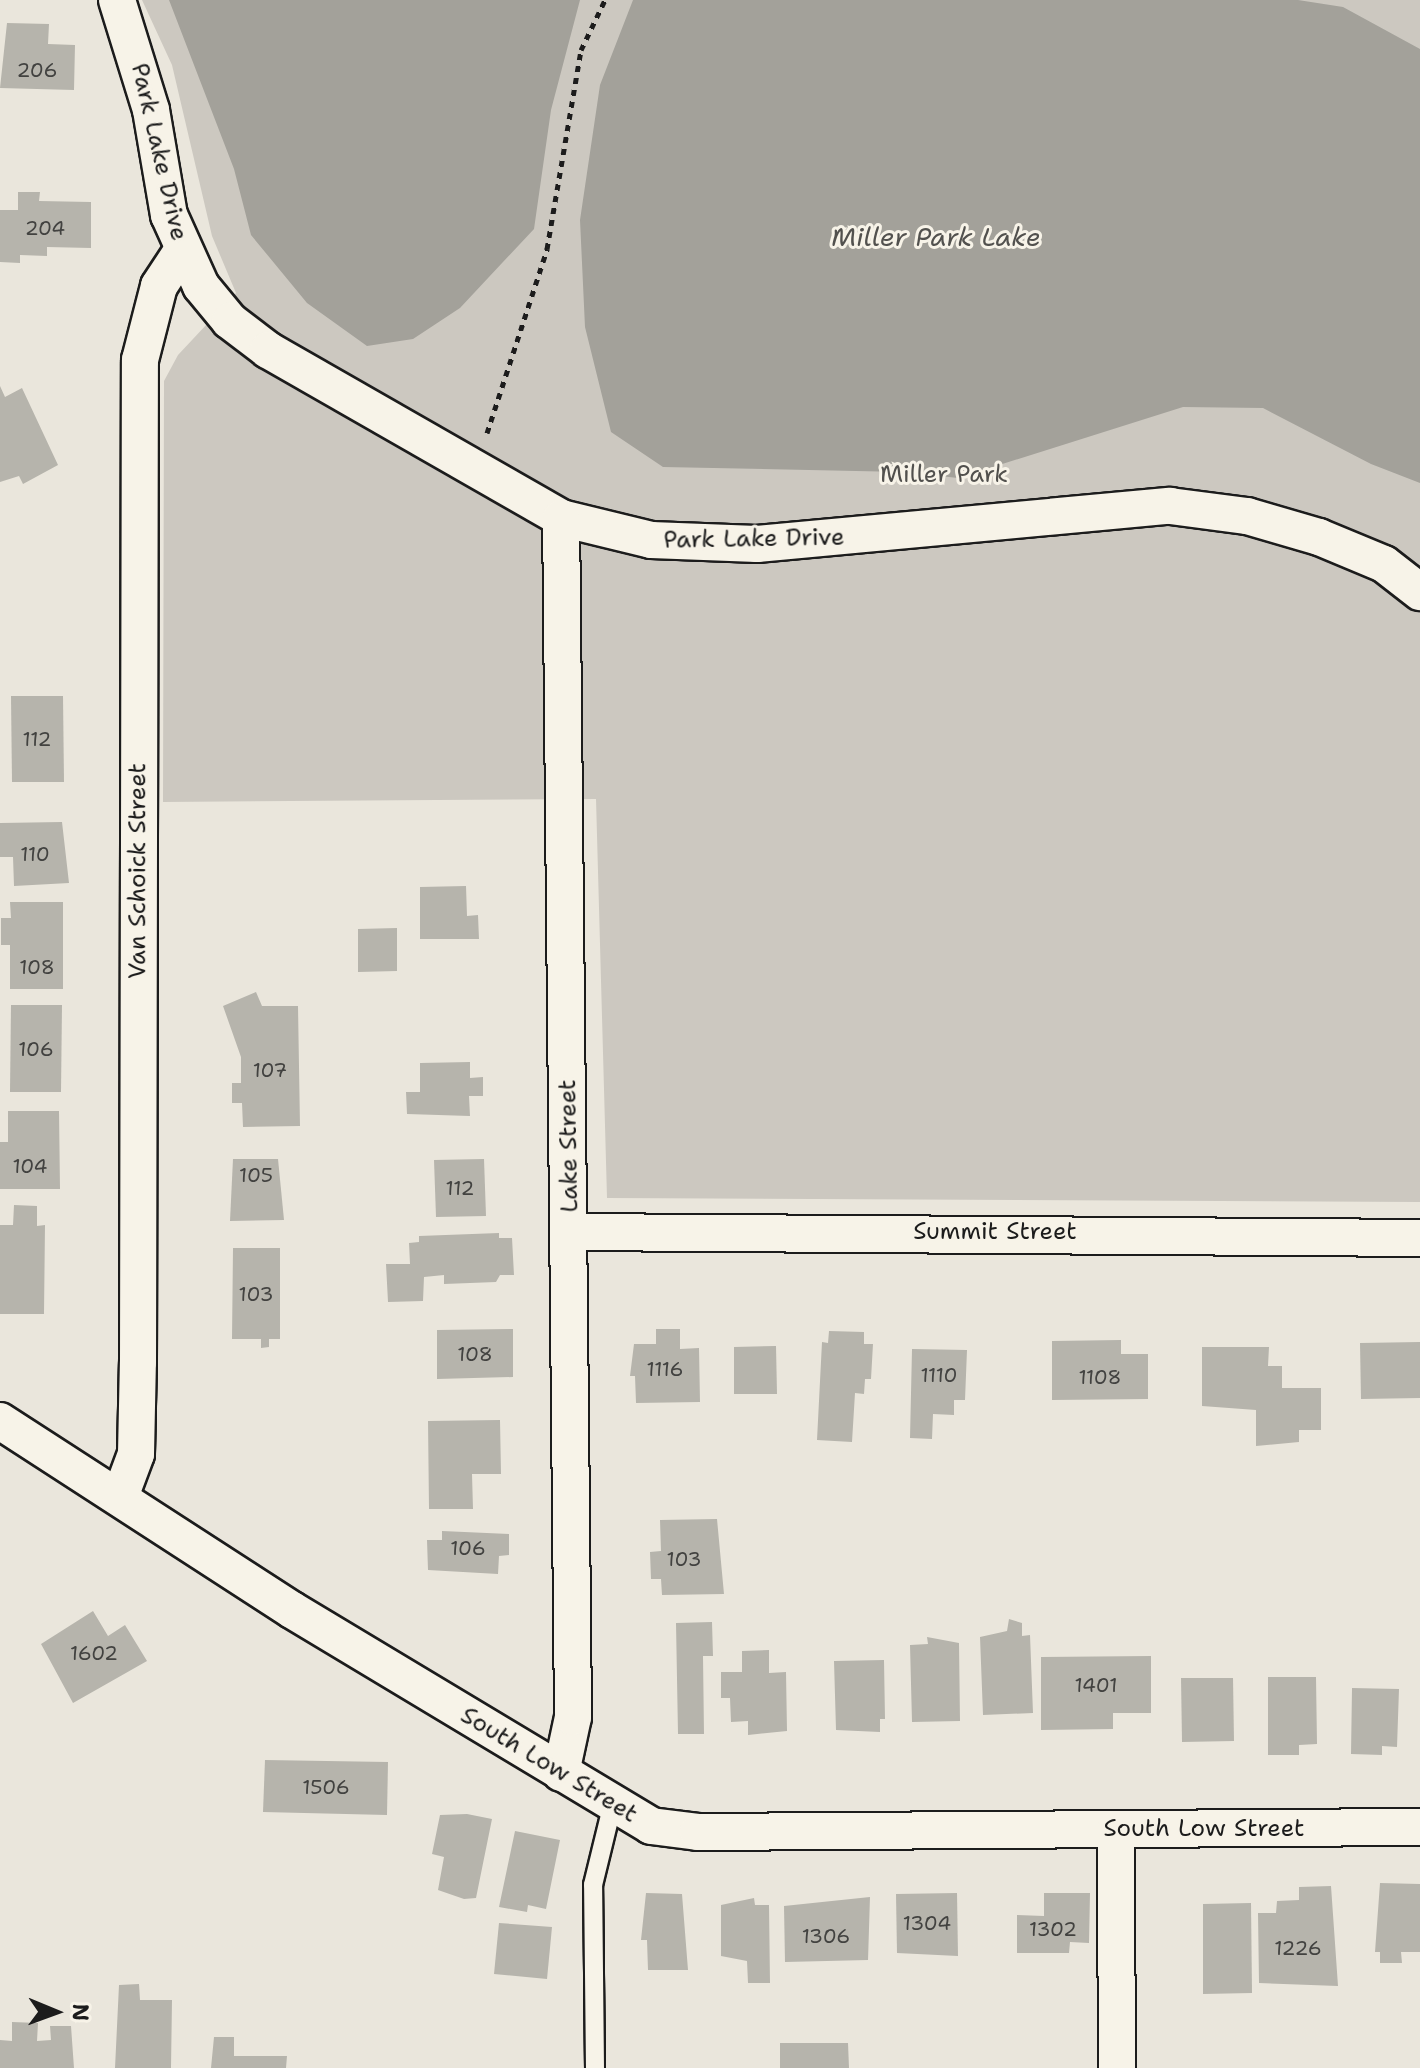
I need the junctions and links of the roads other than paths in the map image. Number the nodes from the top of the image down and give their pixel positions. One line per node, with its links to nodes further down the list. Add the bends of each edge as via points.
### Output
1 (117, 0): 2 (street, Park Lake Drive, via 151,110 169,215)
2 (182, 251): 3 (street, Park Lake Drive, via 201,286 230,321 268,350); 8 (street, Van Schoick Street, via 159,286 140,360 138,1362 136,1454)
3 (561, 518): 4 (street, Park Lake Drive, via 651,540 757,544 1170,506 1247,516 1319,537 1384,564); 5 (street, Lake Street)
4 (1420, 592)
5 (570, 1232): 6 (street, Summit Street); 9 (street, Lake Street, via 573,1717)
6 (1420, 1238)
7 (0, 1421): 8 (street, South Low Street)
8 (120, 1497): 9 (street, South Low Street)
9 (561, 1773): 10 (street, South Low Street)
10 (612, 1807): 12 (street, South Low Street, via 651,1826 698,1832); 13 (lane, via 593,1885)
11 (1420, 1827): 12 (street, South Low Street)
12 (1116, 1830): 14 (street)
13 (595, 2068)
14 (1117, 2068)

